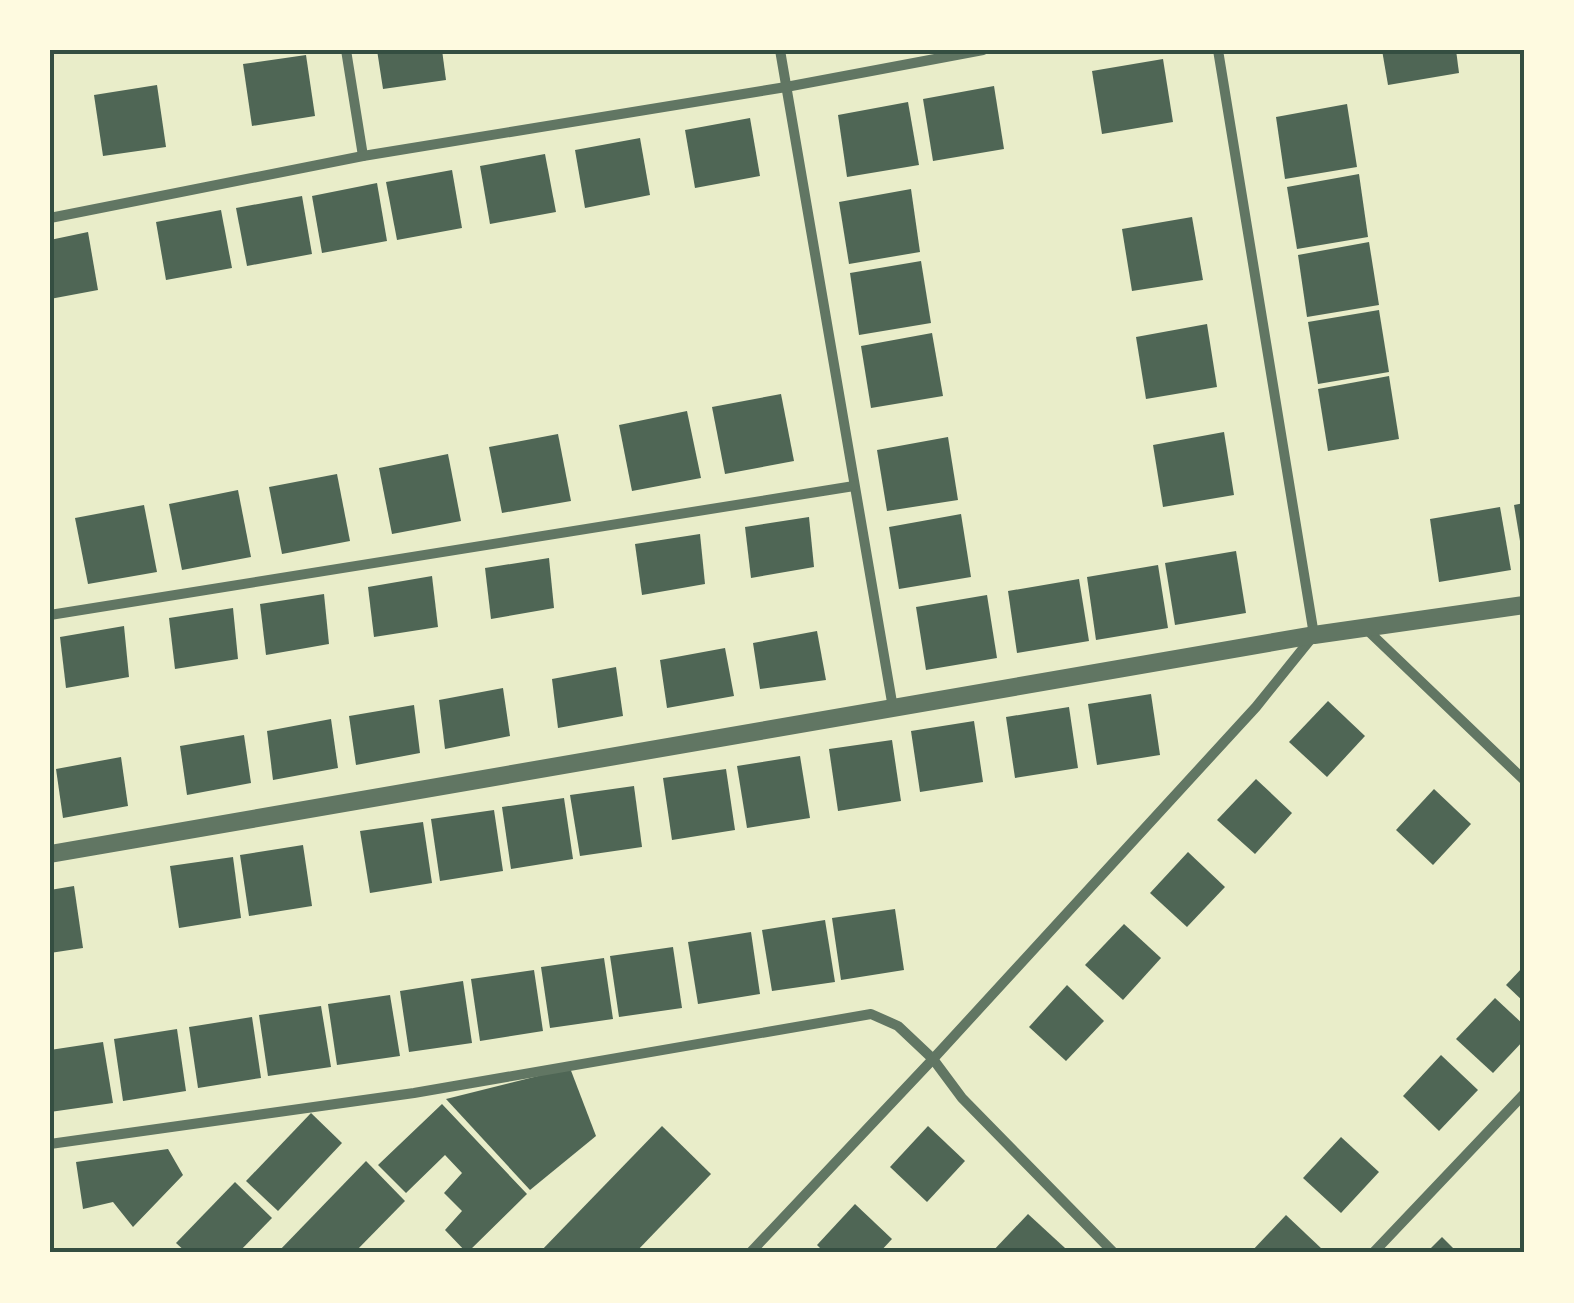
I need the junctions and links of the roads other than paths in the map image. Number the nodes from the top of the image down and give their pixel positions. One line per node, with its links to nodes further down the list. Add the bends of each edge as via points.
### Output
1 (346, 50): 6 (street)
2 (780, 50): 5 (street)
3 (983, 50): 5 (street)
4 (1218, 50): 12 (street)
5 (786, 88): 6 (street); 8 (street)
6 (363, 156): 7 (street)
7 (50, 218)
8 (854, 486): 10 (street); 13 (street)
9 (1524, 604): 11 (street)
10 (50, 615)
11 (1363, 626): 12 (street); 14 (street)
12 (1314, 635): 13 (street); 16 (street, via 1256,707)
13 (893, 708): 15 (street)
14 (1524, 780)
15 (50, 854)
16 (933, 1058): 18 (street, via 898,1026 872,1014 414,1094); 19 (street); 20 (street, via 962,1098)
17 (1524, 1094): 21 (street)
18 (50, 1144)
19 (750, 1253)
20 (1114, 1253)
21 (1373, 1253)

